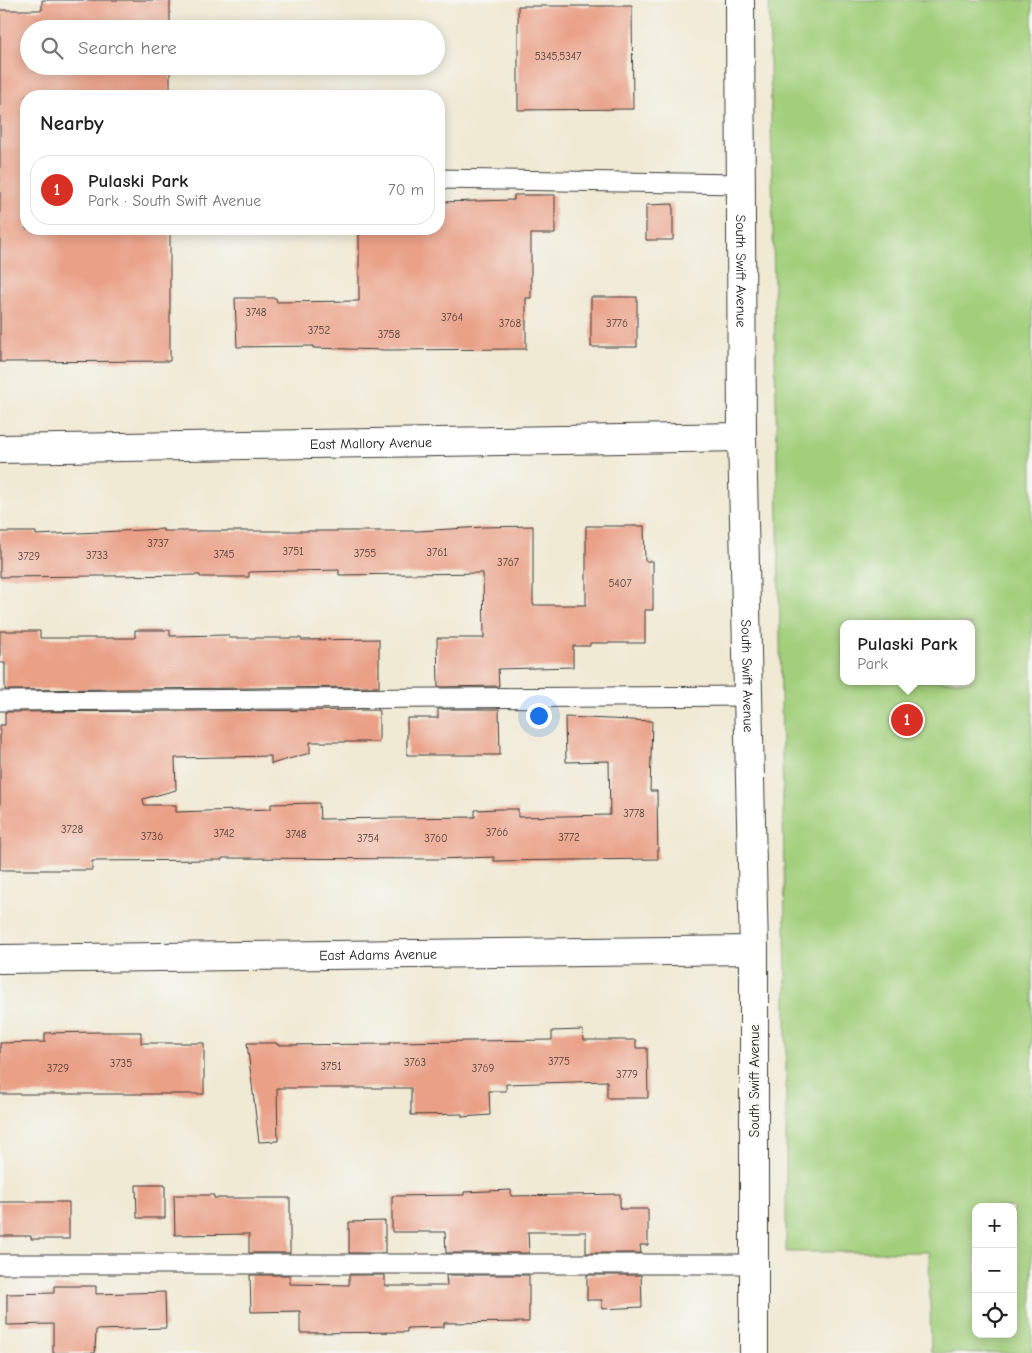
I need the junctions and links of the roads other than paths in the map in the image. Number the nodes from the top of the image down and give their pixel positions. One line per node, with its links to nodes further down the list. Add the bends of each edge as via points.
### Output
1 (740, 0): 3 (street, South Swift Avenue)
2 (445, 179): 3 (lane)
3 (740, 184): 4 (street, South Swift Avenue)
4 (742, 438): 5 (street, East Mallory Avenue); 6 (street, South Swift Avenue)
5 (0, 449)
6 (748, 696): 7 (lane); 8 (street, South Swift Avenue)
7 (0, 701)
8 (754, 950): 9 (street, East Adams Avenue); 11 (street, South Swift Avenue)
9 (0, 959)
10 (0, 1264): 11 (lane)
11 (754, 1264): 12 (street, South Swift Avenue)
12 (754, 1353)

